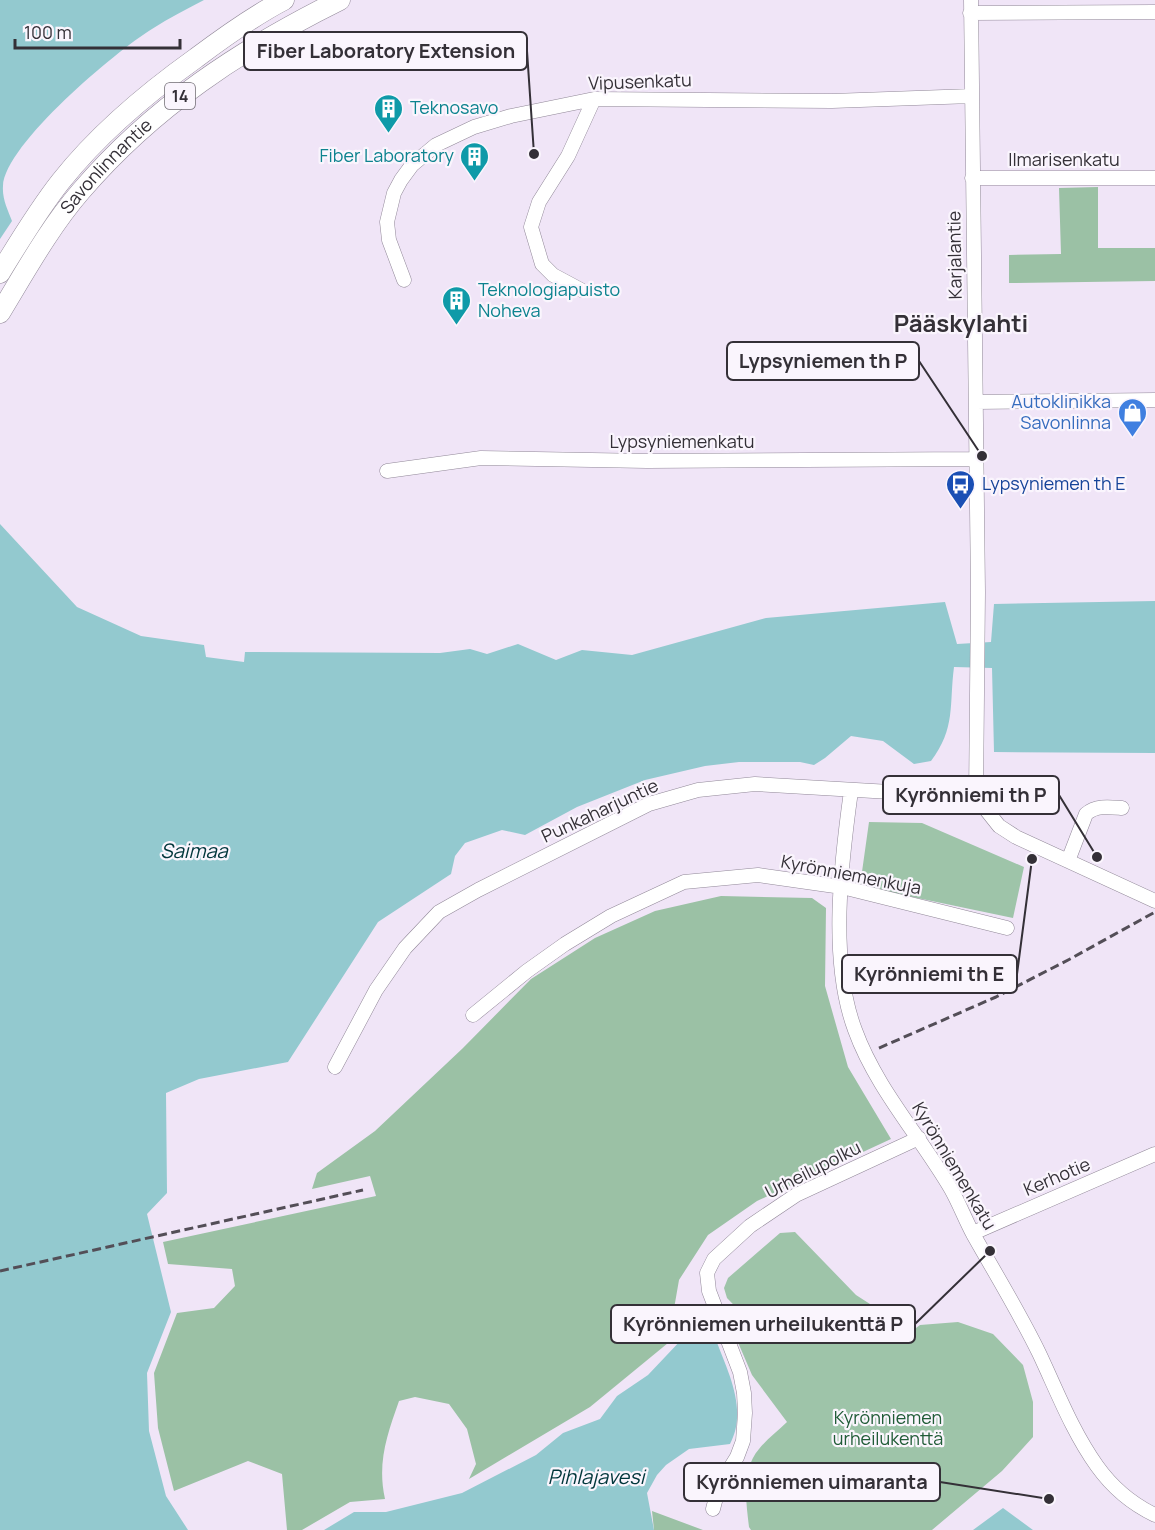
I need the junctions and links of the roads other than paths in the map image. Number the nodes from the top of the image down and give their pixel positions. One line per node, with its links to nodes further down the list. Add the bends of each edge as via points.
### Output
1 (284, 0): 9 (highway, Savonlinnantie / 14, via 229,33 159,84 105,133 62,180)
2 (340, 0): 12 (highway, Savonlinnantie / 14, via 240,55 174,100 126,144 81,191 51,230)
3 (970, 6): 4 (street); 5 (street, Karjalantie)
4 (1155, 12)
5 (972, 96): 6 (street, Vipusenkatu); 7 (street, Karjalantie)
6 (594, 99): 10 (street, Vipusenkatu, via 474,127 436,145 412,165 394,193 387,222 389,240); 11 (street, via 568,156 539,202 531,227 542,264 553,275)
7 (972, 178): 8 (street, Ilmarisenkatu); 14 (street, Karjalantie)
8 (1155, 178)
9 (0, 273)
10 (404, 280)
11 (581, 290)
12 (0, 313)
13 (1155, 400): 14 (street)
14 (976, 402): 15 (street, Karjalantie)
15 (977, 459): 16 (street, Lypsyniemenkatu, via 481,458); 18 (street, Karjalantie)
16 (387, 471)
17 (851, 791): 18 (street, Punkaharjuntie); 21 (street, Kyrönniemenkatu); 25 (street, Punkaharjuntie, via 754,784 698,790 649,804 478,890 439,912 405,948 376,990)
18 (976, 797): 20 (street, via 999,826)
19 (1122, 808): 20 (street, via 1090,810)
20 (1068, 861): 22 (street)
21 (842, 887): 23 (street, Kyrönniemenkuja); 24 (street, Kyrönniemenkuja, via 758,875 684,882 611,916 565,944); 26 (street, Kyrönniemenkatu, via 842,970 855,1029 877,1076)
22 (1155, 901)
23 (1008, 928)
24 (473, 1015)
25 (335, 1067)
26 (918, 1138): 28 (street, Kyrönniemenkatu); 29 (street, Urheilupolku, via 796,1195 750,1226 710,1266 707,1283 740,1372 745,1413 743,1441 718,1486)
27 (1155, 1154): 28 (street, Kerhotie)
28 (973, 1233): 30 (street, Kyrönniemenkatu, via 1018,1312 1084,1446 1127,1499)
29 (713, 1509)
30 (1155, 1515)

